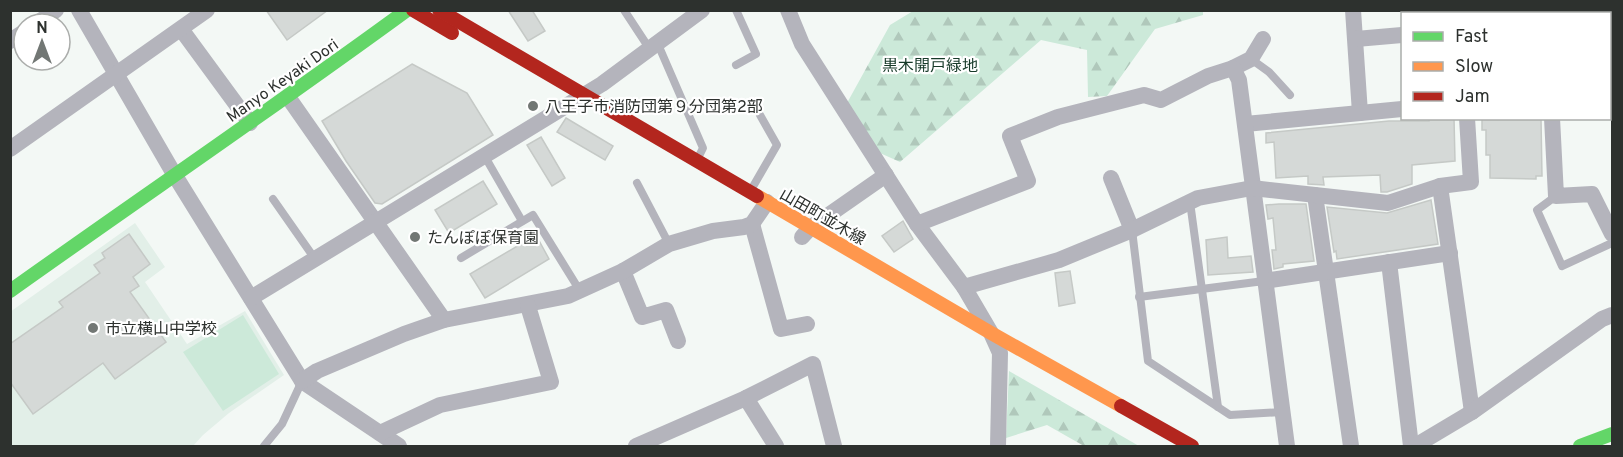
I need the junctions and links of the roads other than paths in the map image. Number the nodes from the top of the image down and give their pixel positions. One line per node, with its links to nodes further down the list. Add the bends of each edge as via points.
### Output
1 (79, 10): 20 (street)
2 (207, 10): 11 (street)
3 (407, 10): 22 (street, Manyo Keyaki Dori)
4 (413, 10): 16 (street)
5 (439, 10): 23 (street, 山田町並木線)
6 (624, 10): 15 (lane)
7 (702, 10): 15 (street)
8 (736, 10): 18 (lane, via 756,54)
9 (788, 10): 36 (street, via 802,44)
10 (1353, 10): 14 (street)
11 (181, 29): 20 (street); 29 (street)
12 (1401, 35): 14 (street)
13 (1263, 39): 17 (street)
14 (1356, 39): 25 (street)
15 (653, 45): 23 (street); 34 (lane, via 703,148)
16 (482, 51)
17 (1251, 59): 19 (street); 21 (lane)
18 (736, 65)
19 (1233, 68): 30 (street, via 1239,80); 49 (street, via 1161,100 1144,95 1058,117 1010,136 1028,181)
20 (116, 74): 32 (street); 35 (street)
21 (1290, 95)
22 (288, 97): 29 (street, Manyo Keyaki Dori); 48 (street)
23 (573, 101): 33 (street); 34 (street, 山田町並木線)
24 (1401, 109): 25 (street)
25 (1360, 113): 30 (street)
26 (760, 115): 41 (lane, via 777,145)
27 (1467, 120): 39 (street, via 1471,182)
28 (1552, 120): 43 (street)
29 (250, 123): 35 (street, Manyo Keyaki Dori)
30 (1245, 124): 40 (street)
31 (620, 132): 46 (street, 山田町並木線)
32 (10, 149)
33 (484, 155): 47 (lane); 48 (street)
34 (696, 162): 41 (street, 山田町並木線)
35 (174, 174): 64 (street, Manyo Keyaki Dori); 67 (street)
36 (886, 175): 49 (street); 51 (street)
37 (1111, 177): 50 (street)
38 (637, 183): 54 (lane)
39 (1440, 186): 42 (street, via 1388,203); 55 (street)
40 (1252, 188): 42 (street); 45 (street); 61 (street)
41 (750, 192): 46 (street, 山田町並木線)
42 (1315, 195): 60 (street)
43 (1556, 196): 52 (street, via 1592,194); 53 (lane, via 1537,210 1562,266)
44 (273, 199): 57 (lane)
45 (1190, 202): 50 (street); 63 (lane)
46 (760, 213): 51 (street, 山田町並木線); 54 (street, via 744,227); 71 (street, via 781,329)
47 (522, 221): 56 (lane); 65 (lane, via 533,215)
48 (375, 222): 57 (street); 70 (street)
49 (917, 224): 62 (street)
50 (1132, 230): 62 (street, via 1059,261); 66 (lane)
51 (806, 233): 72 (street, 山田町並木線); 74 (street, 山田町並木線)
52 (1612, 234)
53 (1612, 243)
54 (669, 244): 59 (street)
55 (1450, 253): 58 (street); 79 (street)
56 (461, 258)
57 (315, 259): 67 (street)
58 (1389, 262): 60 (street); 92 (street)
59 (623, 270): 65 (street); 73 (street, via 642,317 666,310)
60 (1326, 271): 61 (street); 91 (street)
61 (1264, 280): 63 (lane); 78 (street)
62 (964, 287): 72 (street)
63 (1202, 289): 66 (lane); 77 (lane)
64 (10, 291)
65 (580, 291): 68 (street)
66 (1139, 297): 77 (lane, via 1148,361)
67 (251, 298): 75 (street)
68 (528, 306): 70 (street); 81 (street, via 551,382 440,405)
69 (1612, 315): 79 (street)
70 (444, 320): 75 (street, via 317,371)
71 (807, 324)
72 (991, 333): 74 (street); 80 (street, 山田町並木線)
73 (678, 341)
74 (1000, 353): 80 (street, 山田町並木線); 88 (street)
75 (302, 381): 81 (street); 84 (lane, via 282,424)
76 (746, 398): 83 (street); 86 (street); 87 (street, via 813,364)
77 (1218, 407): 78 (lane, via 1230,415)
78 (1281, 412): 90 (street)
79 (1472, 412): 92 (street)
80 (1141, 425): 89 (street, 山田町並木線)
81 (380, 433): 85 (street)
82 (1612, 434): 93 (street)
83 (769, 444)
84 (264, 447)
85 (399, 447)
86 (636, 447)
87 (834, 447)
88 (998, 447)
89 (1192, 447)
90 (1287, 447)
91 (1351, 447)
92 (1413, 447)
93 (1580, 447)

